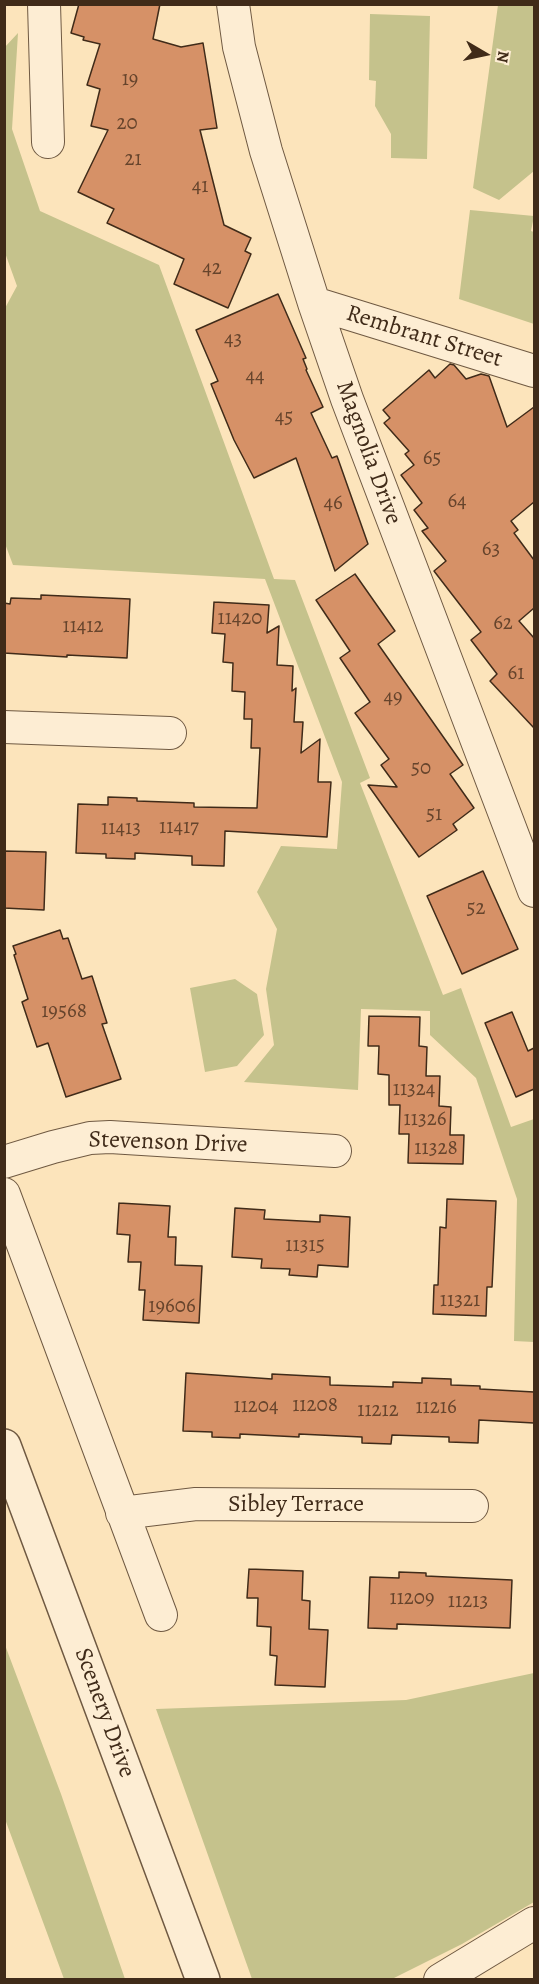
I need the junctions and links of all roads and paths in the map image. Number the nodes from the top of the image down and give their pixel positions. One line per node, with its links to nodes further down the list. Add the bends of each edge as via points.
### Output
1 (44, 4): 3 (street)
2 (233, 4): 4 (street, Magnolia Drive, via 239,47 266,151)
3 (48, 142)
4 (314, 303): 5 (street, Rembrant Street); 8 (street, Magnolia Drive)
5 (534, 371)
6 (4, 727): 7 (street)
7 (170, 733)
8 (534, 891)
9 (335, 1151): 10 (street, Stevenson Drive, via 110,1137 90,1138)
10 (4, 1162)
11 (4, 1194): 14 (street)
12 (4, 1446): 17 (street, Scenery Drive)
13 (472, 1506): 14 (street, Sibley Terrace, via 196,1504)
14 (122, 1513): 15 (street)
15 (161, 1615)
16 (534, 1923): 18 (street)
17 (203, 1980)
18 (440, 1980)

